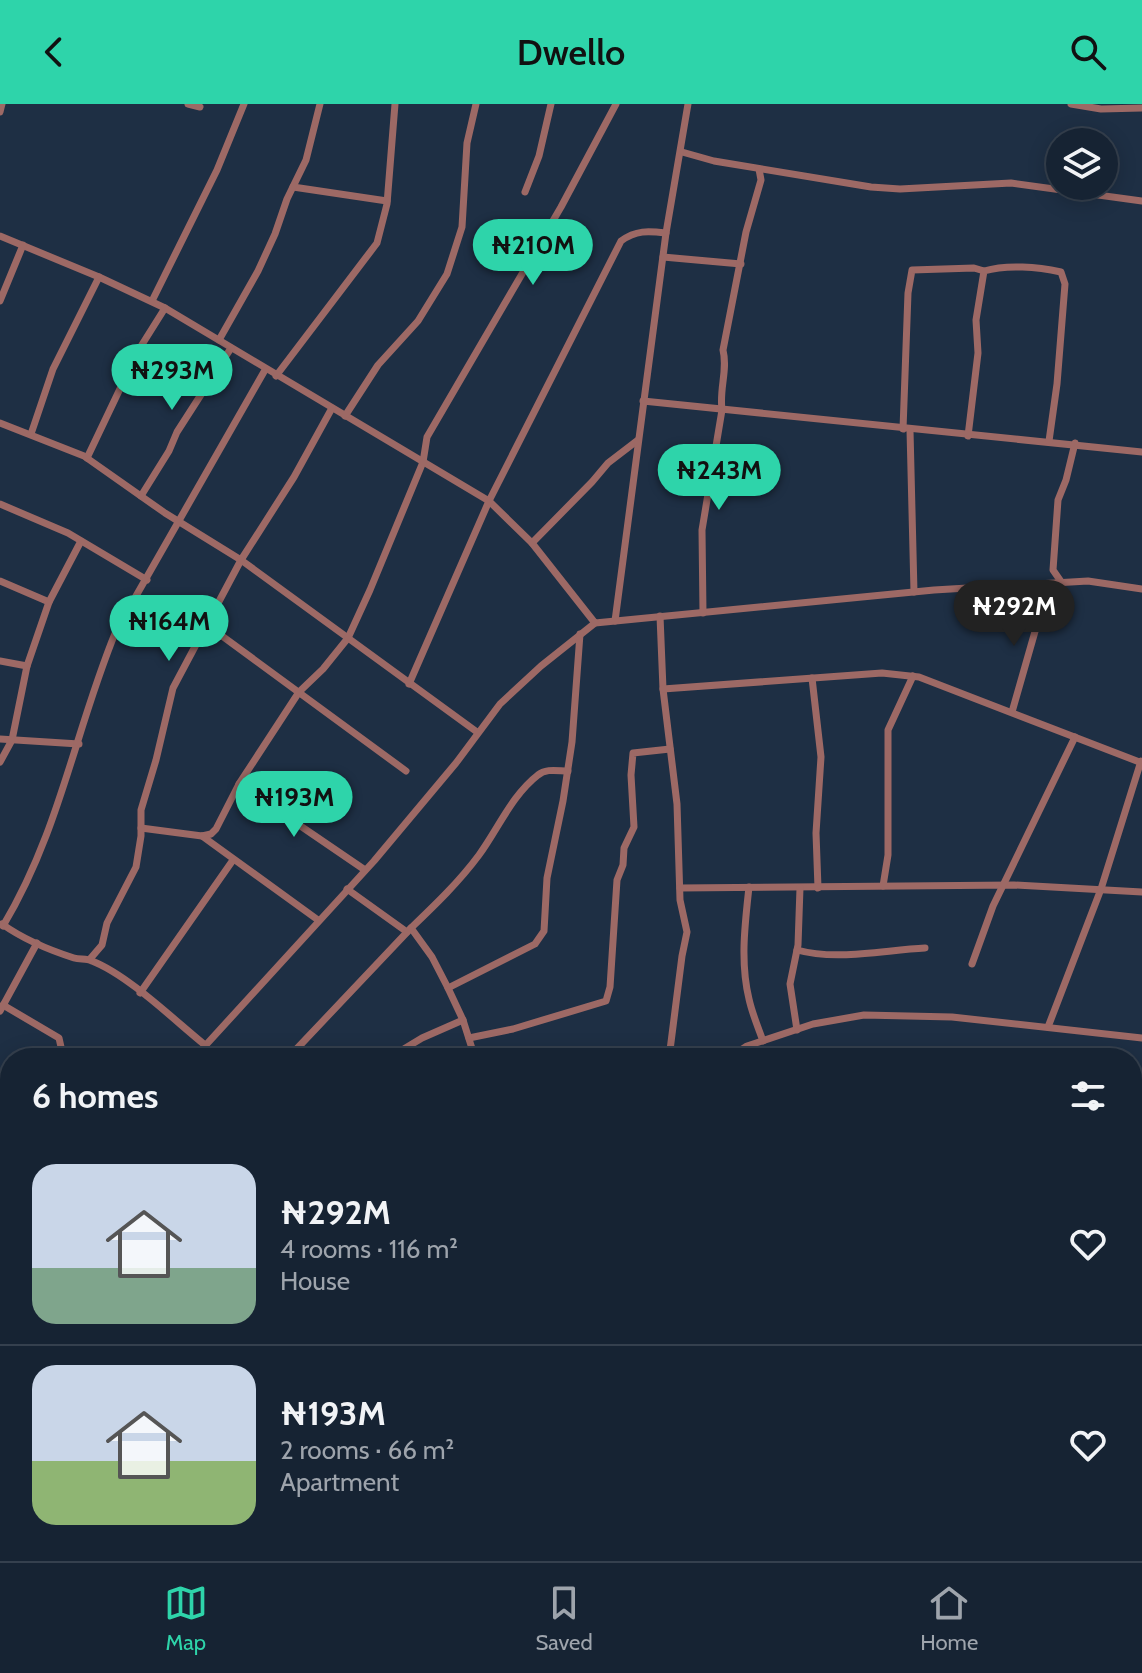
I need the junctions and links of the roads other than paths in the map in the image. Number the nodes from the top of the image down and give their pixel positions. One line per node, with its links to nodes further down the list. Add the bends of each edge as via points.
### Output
1 (2, 104): 13 (street)
2 (188, 104): 11 (street)
3 (244, 104): 28 (street)
4 (320, 104): 16 (street, via 306,160)
5 (395, 104): 18 (street)
6 (476, 104): 37 (street, via 467,143 462,227 447,274)
7 (551, 104): 17 (street)
8 (616, 104): 47 (street, via 427,437)
9 (688, 104): 14 (street)
10 (1071, 104): 12 (street)
11 (200, 107)
12 (1142, 108)
13 (0, 112)
14 (682, 152): 15 (street); 20 (street)
15 (759, 169): 19 (street, via 871,187 1011,183); 24 (street, via 761,180)
16 (293, 187): 18 (street); 30 (street, via 258,271)
17 (525, 192)
18 (387, 201): 33 (street, via 377,243)
19 (1142, 201)
20 (666, 233): 23 (street); 49 (street, via 631,233 621,241)
21 (0, 236): 22 (street)
22 (23, 245): 26 (street); 27 (street)
23 (663, 257): 24 (street); 34 (street)
24 (741, 264): 36 (street, via 723,350)
25 (984, 271): 39 (street, via 912,270); 41 (street); 43 (street, via 1007,267 1061,272 1064,315)
26 (99, 277): 28 (street); 40 (street, via 53,369)
27 (0, 301)
28 (152, 301): 29 (street)
29 (165, 308): 30 (street); 46 (street, via 138,351)
30 (219, 340): 31 (street)
31 (231, 348): 32 (street); 48 (street)
32 (265, 370): 33 (street); 51 (street)
33 (276, 376): 35 (street)
34 (643, 401): 36 (street); 42 (street)
35 (332, 408): 37 (street); 54 (street)
36 (722, 410): 39 (street); 62 (street, via 704,508)
37 (345, 416): 47 (street)
38 (0, 423): 40 (street)
39 (907, 429): 41 (street); 60 (street)
40 (31, 434): 46 (street)
41 (968, 436): 43 (street)
42 (638, 440): 53 (street, via 598,472); 64 (street)
43 (1049, 441): 44 (street)
44 (1075, 443): 45 (street); 57 (street, via 1058,500 1053,570)
45 (1142, 452)
46 (87, 458): 48 (street)
47 (423, 462): 49 (street); 68 (street)
48 (141, 496): 51 (street)
49 (489, 501): 53 (street); 73 (street)
50 (0, 504): 52 (street)
51 (181, 521): 54 (street); 55 (street)
52 (81, 541): 55 (street); 61 (street)
53 (532, 543): 65 (street)
54 (241, 560): 66 (street); 68 (street)
55 (147, 580): 81 (street, via 116,631)
56 (0, 581): 61 (street)
57 (1062, 583): 58 (street); 59 (street)
58 (1035, 584): 60 (street); 76 (street, via 1040,614)
59 (1142, 589)
60 (914, 592): 62 (street)
61 (49, 602): 70 (street)
62 (703, 613): 63 (street)
63 (660, 616): 64 (street); 74 (street)
64 (615, 621): 65 (street)
65 (595, 623): 67 (street)
66 (207, 625): 75 (street); 88 (street, via 173,688 141,810)
67 (580, 634): 77 (street, via 530,675); 86 (street)
68 (348, 638): 73 (street); 75 (street)
69 (0, 661): 70 (street)
70 (27, 666): 80 (street)
71 (913, 676): 72 (street); 76 (street); 93 (street, via 888,730 888,855)
72 (812, 678): 74 (street); 97 (street, via 821,757)
73 (409, 684): 77 (street)
74 (663, 689): 82 (street)
75 (299, 692): 85 (street); 87 (street)
76 (1012, 712): 78 (street)
77 (477, 732): 91 (street)
78 (1075, 737): 84 (street); 92 (street)
79 (0, 739): 80 (street)
80 (12, 740): 81 (street); 83 (street)
81 (79, 744): 102 (street, via 45,842 24,891)
82 (670, 749): 95 (street); 115 (street, via 633,753 634,827 617,880 606,1001)
83 (0, 762)
84 (1141, 762): 99 (street)
85 (406, 771)
86 (568, 771): 103 (street, via 537,775 456,885); 109 (street, via 547,878 542,938)
87 (239, 784): 89 (street, via 216,829); 91 (street)
88 (141, 828): 89 (street); 107 (street, via 136,867 107,923 102,945)
89 (202, 836): 90 (street)
90 (233, 860): 101 (street); 110 (street)
91 (365, 870): 98 (street)
92 (1002, 885): 93 (street); 99 (street); 108 (street)
93 (883, 886): 97 (street)
94 (749, 887): 95 (street); 96 (street); 117 (street, via 744,970)
95 (680, 888): 124 (street, via 687,940)
96 (800, 888): 97 (street); 106 (street)
97 (818, 888)
98 (347, 889): 101 (street); 103 (street)
99 (1101, 889): 100 (street); 113 (street)
100 (1142, 892)
101 (318, 920): 118 (street)
102 (2, 924): 104 (street)
103 (409, 930): 109 (street, via 432,957); 121 (street)
104 (37, 943): 107 (street); 111 (street)
105 (925, 948): 106 (street, via 831,954)
106 (797, 950): 114 (street, via 790,984)
107 (90, 959): 110 (street)
108 (972, 964)
109 (448, 988): 112 (street)
110 (140, 993): 118 (street)
111 (2, 1004): 119 (street, via 59,1038)
112 (463, 1020): 115 (street); 122 (street)
113 (1048, 1027): 114 (street, via 864,1015); 116 (street)
114 (797, 1030): 117 (street)
115 (469, 1038): 123 (street)
116 (1142, 1038)
117 (763, 1041): 125 (street)
118 (205, 1045): 120 (street)
119 (60, 1048)
120 (202, 1048)
121 (297, 1048)
122 (406, 1048)
123 (472, 1048)
124 (670, 1048)
125 (744, 1048)

